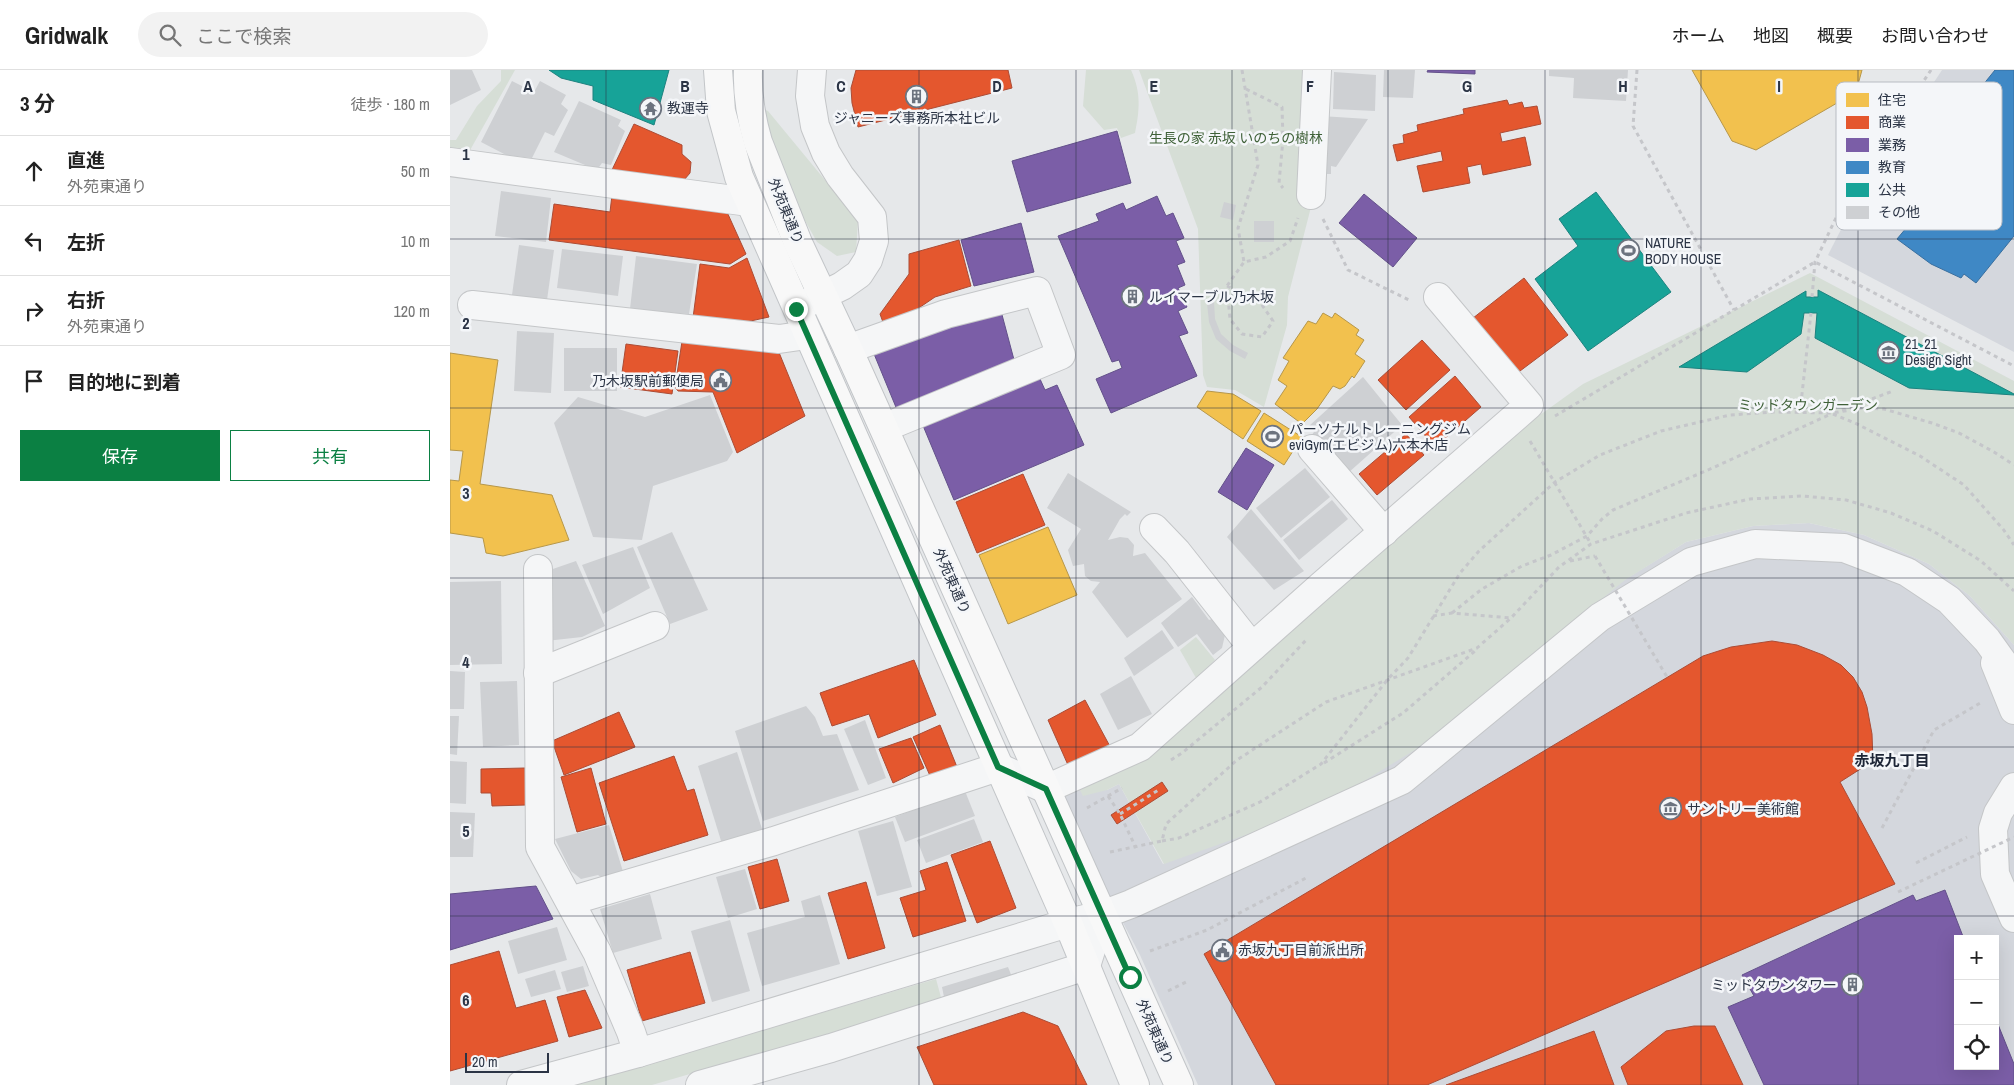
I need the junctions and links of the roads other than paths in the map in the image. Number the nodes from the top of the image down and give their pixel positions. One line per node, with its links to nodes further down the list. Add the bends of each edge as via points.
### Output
1 (718, 70): 6 (main road, via 724,129)
2 (748, 70): 8 (main road, 外苑東通り, via 750,107 758,142)
3 (812, 70): 8 (street, via 810,96 815,126 840,176 872,218 874,230 868,260 859,274)
4 (1316, 70): 7 (street)
5 (450, 162): 6 (street)
6 (749, 202): 11 (main road)
7 (1303, 203)
8 (822, 296): 11 (street); 13 (main road, 外苑東通り)
9 (1438, 297): 17 (street, via 1529,406)
10 (472, 305): 12 (street, via 779,339)
11 (796, 309): 12 (main road)
12 (807, 335): 23 (main road)
13 (848, 349): 14 (street, via 946,314 1037,291 1061,355); 25 (main road, 外苑東通り)
14 (898, 422)
15 (1312, 449): 17 (street)
16 (1154, 528): 20 (street)
17 (1384, 532): 20 (street)
18 (538, 569): 21 (street)
19 (654, 626): 21 (street)
20 (1252, 647): 25 (street, via 1140,747)
21 (538, 673): 28 (street, via 540,847)
22 (2011, 692): 29 (street, via 1987,640 1949,600 1907,572 1844,548 1755,544 1691,562 1600,617 1402,780 1131,904)
23 (998, 767): 25 (street); 28 (street, via 774,840); 31 (main road)
24 (2014, 787): 30 (street, via 1998,813 1993,829 1995,874)
25 (1046, 789): 29 (main road, 外苑東通り)
26 (2014, 810): 27 (street)
27 (2014, 836)
28 (570, 901): 33 (street, via 597,952)
29 (1102, 914): 31 (street); 32 (street); 37 (main road, 外苑東通り)
30 (2014, 918)
31 (1068, 923): 32 (main road); 33 (street)
32 (1086, 966): 35 (street, via 831,1048); 36 (main road)
33 (638, 1053): 34 (street)
34 (521, 1085)
35 (700, 1085)
36 (1135, 1085)
37 (1179, 1085)

